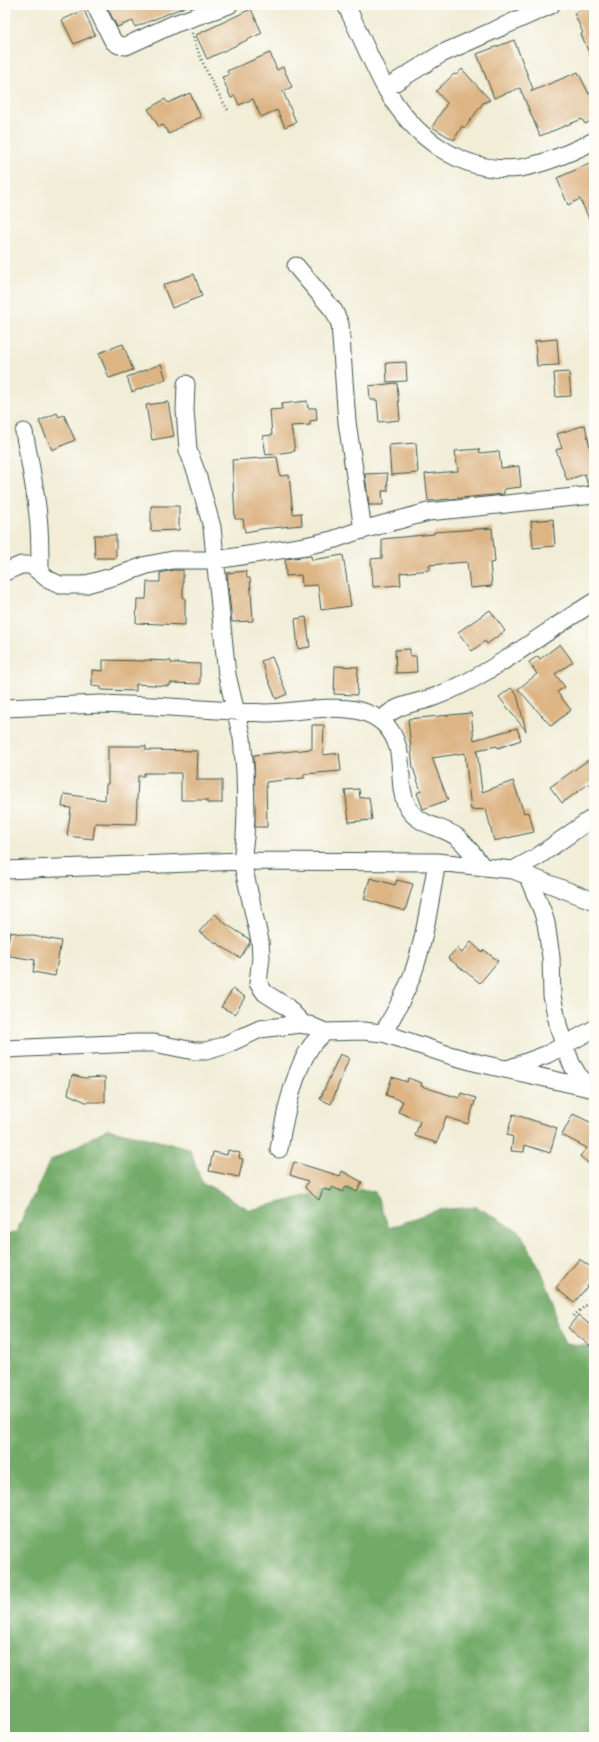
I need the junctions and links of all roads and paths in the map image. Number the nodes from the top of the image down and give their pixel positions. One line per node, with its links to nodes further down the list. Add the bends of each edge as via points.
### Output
1 (95, 5): 5 (street, via 116,45 121,46)
2 (229, 5): 5 (street)
3 (346, 5): 6 (street)
4 (552, 5): 6 (street, via 441,54)
5 (189, 19): 7 (path, via 202,60)
6 (386, 88): 8 (street, via 414,127 437,147 473,165 520,168 547,161)
7 (228, 110)
8 (594, 141)
9 (296, 266): 13 (street, via 334,311 340,324 347,422)
10 (186, 384): 14 (street, via 188,450 212,527)
11 (24, 432): 15 (street, via 37,508)
12 (594, 495): 13 (street, via 434,512)
13 (363, 530): 14 (street, via 306,546)
14 (216, 560): 15 (street, via 173,560 148,564 94,583 69,586 49,580); 19 (street, via 227,675)
15 (40, 570): 16 (street, via 31,564 25,564)
16 (5, 572)
17 (594, 602): 20 (street, via 465,682 442,694 393,709)
18 (5, 708): 19 (street, via 100,704)
19 (237, 711): 20 (street, via 283,713 343,708 360,710); 22 (street, via 245,771 245,837)
20 (382, 720): 24 (street, via 395,739 398,749 404,796 408,807 415,816 456,836)
21 (594, 817): 26 (street)
22 (242, 861): 23 (street); 25 (street); 28 (street, via 260,941 258,983 265,993 287,1007)
23 (437, 862): 24 (street); 31 (street, via 412,975 398,1008)
24 (483, 867): 26 (street)
25 (5, 870)
26 (520, 873): 27 (street); 32 (street, via 542,910 546,923 551,957 552,996)
27 (594, 901)
28 (304, 1025): 30 (street); 33 (street, via 260,1028 223,1046 206,1051 135,1042)
29 (594, 1029): 32 (street)
30 (325, 1032): 31 (street); 36 (street, via 310,1046 304,1057 284,1120)
31 (383, 1033): 34 (street, via 449,1055)
32 (564, 1045): 34 (street, via 536,1059); 35 (street, via 578,1075)
33 (5, 1049)
34 (508, 1068): 35 (street)
35 (592, 1088)
36 (278, 1149)
37 (594, 1293): 38 (path, via 589,1303)
38 (573, 1316)

